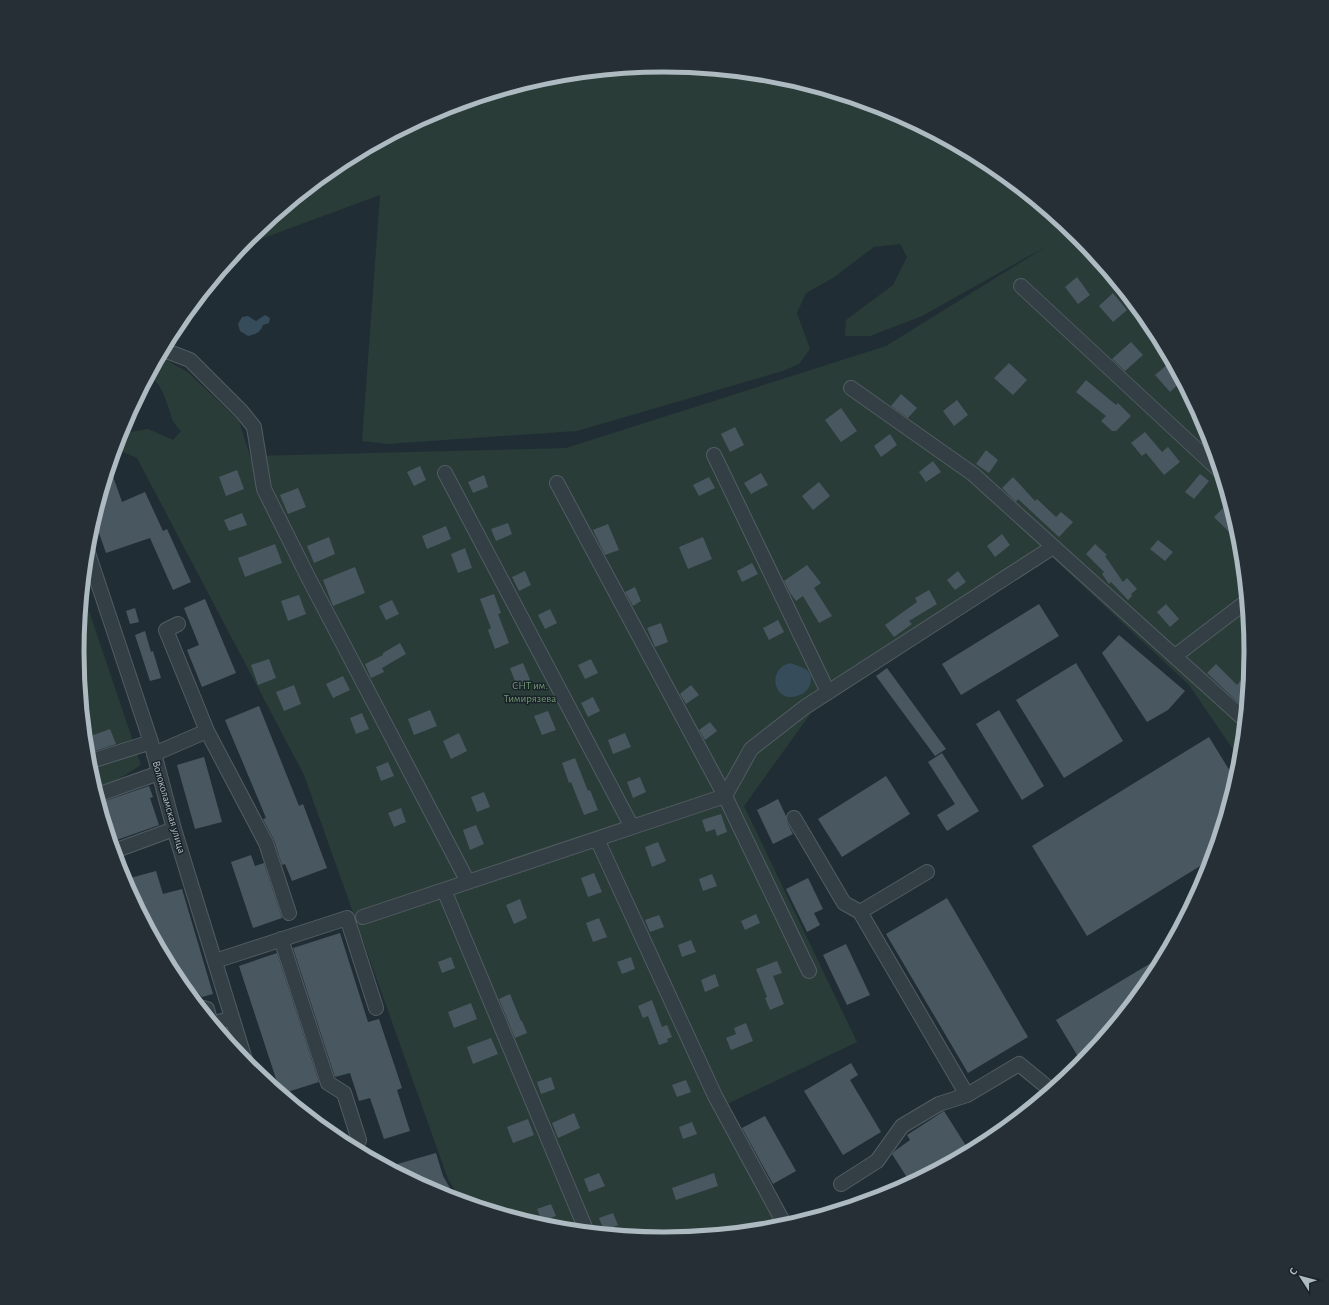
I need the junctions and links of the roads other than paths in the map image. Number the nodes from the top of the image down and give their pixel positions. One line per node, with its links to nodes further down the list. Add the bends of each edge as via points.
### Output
1 (1021, 286): 5 (street)
2 (168, 352): 27 (street, via 190,360 254,427 264,489)
3 (851, 388): 8 (street, via 973,474)
4 (714, 455): 13 (street)
5 (1214, 465)
6 (445, 473): 22 (street)
7 (557, 483): 20 (street)
8 (1053, 547): 12 (street); 13 (street)
9 (91, 563): 16 (street, Волоколамская улица)
10 (1243, 604): 12 (street)
11 (178, 624): 15 (street, via 166,630)
12 (1175, 656): 14 (street)
13 (828, 692): 20 (street, via 751,749)
14 (1241, 717)
15 (207, 731): 16 (street); 30 (street, via 266,843)
16 (153, 748): 17 (street); 18 (street, Волоколамская улица)
17 (94, 761)
18 (158, 774): 19 (street); 23 (street, Волоколамская улица)
19 (102, 793)
20 (725, 796): 22 (street); 34 (street)
21 (794, 818): 29 (street, via 844,903)
22 (632, 827): 24 (street)
23 (174, 829): 25 (street); 33 (street, Волоколамская улица)
24 (597, 839): 27 (street); 43 (street, via 715,1096)
25 (119, 849)
26 (927, 872): 29 (street)
27 (468, 882): 28 (street)
28 (444, 890): 31 (street); 44 (street)
29 (860, 912): 40 (street)
30 (289, 913)
31 (363, 917)
32 (281, 939): 33 (street); 35 (street, via 347,918); 41 (street, via 328,1082 344,1093 359,1140)
33 (215, 961): 36 (street, Волоколамская улица)
34 (809, 971)
35 (376, 1008)
36 (232, 1018): 37 (street); 38 (street, Волоколамская улица)
37 (218, 1023)
38 (242, 1050)
39 (1048, 1088): 40 (street, via 1019,1064)
40 (967, 1094): 42 (street, via 939,1104 902,1126 877,1161)
41 (357, 1144)
42 (841, 1184)
43 (783, 1221)
44 (585, 1227)

